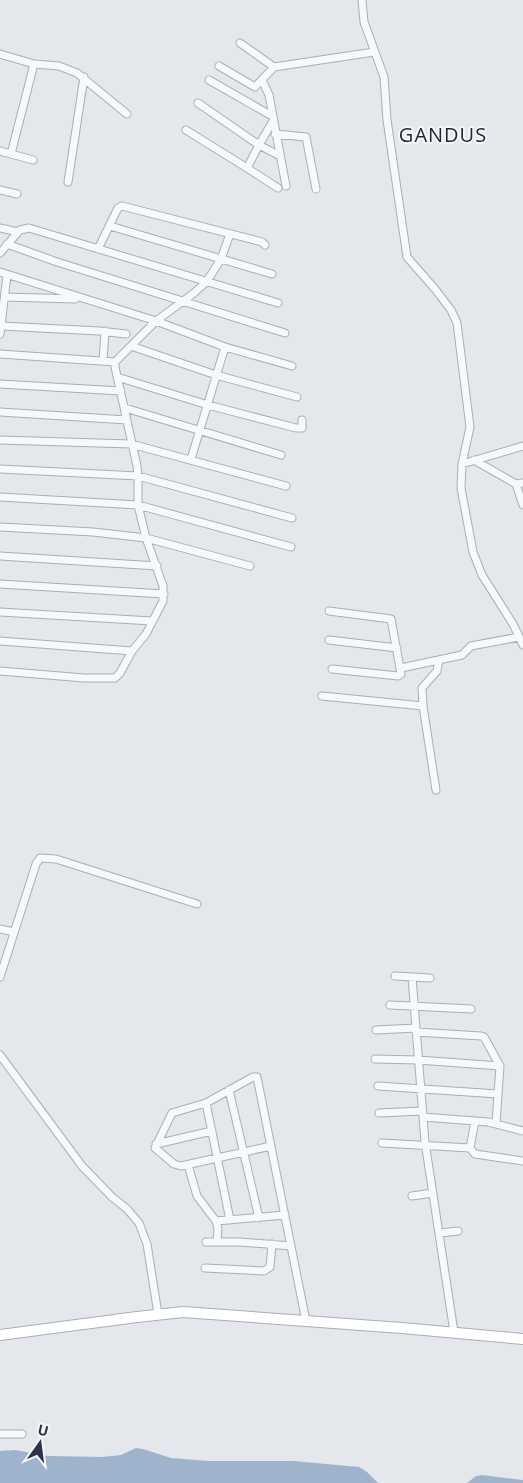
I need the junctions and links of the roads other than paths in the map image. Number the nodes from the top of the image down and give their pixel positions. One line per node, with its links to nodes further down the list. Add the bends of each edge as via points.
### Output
1 (362, 0): 3 (street, via 364,22)
2 (240, 43): 7 (street)
3 (374, 52): 7 (street); 75 (street, via 384,80 408,259 435,289 457,322 470,427)
4 (0, 54): 5 (street)
5 (34, 64): 8 (street, via 67,68); 20 (street)
6 (219, 66): 11 (street)
7 (274, 67): 10 (street)
8 (84, 77): 14 (street); 24 (street)
9 (209, 80): 15 (street)
10 (262, 80): 11 (street); 12 (street)
11 (256, 88): 12 (street)
12 (269, 96): 15 (street)
13 (198, 104): 18 (street)
14 (127, 114)
15 (273, 118): 17 (street); 18 (street)
16 (186, 130): 23 (street)
17 (276, 134): 21 (street); 27 (street, via 306,137)
18 (259, 145): 21 (street); 23 (street)
19 (0, 151): 20 (street)
20 (11, 154): 22 (street)
21 (280, 156): 25 (street)
22 (33, 160)
23 (247, 168): 26 (street)
24 (68, 182)
25 (286, 186)
26 (278, 188)
27 (316, 189)
28 (0, 190): 29 (street)
29 (17, 194)
30 (110, 226): 33 (street, via 122,206); 36 (street); 38 (street)
31 (0, 228): 32 (street)
32 (18, 232): 34 (street); 36 (street, via 33,229)
33 (230, 234): 35 (street); 38 (street)
34 (7, 244): 37 (street); 44 (street)
35 (265, 245)
36 (98, 249): 41 (street)
37 (0, 253)
38 (221, 259): 40 (street); 41 (street)
39 (3, 273): 42 (street); 43 (street)
40 (272, 274)
41 (207, 281): 44 (street); 45 (street)
42 (5, 297): 43 (street); 47 (street)
43 (82, 299): 46 (street)
44 (183, 302): 46 (street); 49 (street)
45 (278, 303)
46 (156, 322): 52 (street); 53 (street)
47 (1, 326): 48 (street); 50 (street)
48 (105, 331): 51 (street); 55 (street)
49 (285, 333)
50 (0, 334)
51 (126, 334)
52 (131, 346): 56 (street); 58 (street)
53 (225, 347): 57 (street); 58 (street)
54 (0, 354): 55 (street)
55 (103, 361): 56 (street)
56 (116, 362): 59 (street)
57 (292, 366)
58 (216, 375): 62 (street); 63 (street)
59 (117, 377): 61 (street); 63 (street)
60 (0, 384): 61 (street)
61 (121, 391): 64 (street)
62 (297, 397)
63 (208, 405): 67 (street, via 300,429); 68 (street)
64 (125, 408): 66 (street); 68 (street)
65 (0, 412): 66 (street)
66 (127, 420): 70 (street)
67 (302, 420)
68 (200, 431): 72 (street); 73 (street)
69 (0, 440): 70 (street)
70 (131, 444): 73 (street); 77 (street)
71 (523, 446): 74 (street)
72 (281, 455)
73 (190, 459): 79 (street)
74 (474, 460): 75 (street); 78 (street)
75 (462, 464): 95 (street, via 461,488 476,562)
76 (0, 469): 77 (street)
77 (138, 476): 81 (street); 83 (street)
78 (519, 484): 82 (street)
79 (286, 486)
80 (0, 497): 81 (street)
81 (138, 505): 85 (street); 86 (street)
82 (523, 505)
83 (292, 518)
84 (0, 527): 85 (street)
85 (146, 538): 88 (street); 89 (street)
86 (291, 547)
87 (0, 556): 88 (street)
88 (157, 566): 91 (street)
89 (250, 566)
90 (0, 584): 91 (street)
91 (164, 594): 94 (street)
92 (328, 611): 99 (street, via 391,619)
93 (0, 612): 94 (street)
94 (152, 621): 100 (street)
95 (519, 637): 98 (street); 101 (street, via 471,646 462,655)
96 (329, 640): 99 (street)
97 (0, 641): 100 (street)
98 (523, 645)
99 (397, 648): 102 (street)
100 (132, 652): 104 (street, via 118,676 112,679)
101 (439, 660): 102 (street); 106 (street, via 437,671 422,688)
102 (401, 668): 103 (street, via 400,676)
103 (332, 670)
104 (0, 671)
105 (322, 696): 106 (street)
106 (423, 706): 107 (street)
107 (436, 790)
108 (197, 904): 110 (street, via 43,857 36,864)
109 (0, 929): 110 (street)
110 (14, 932): 112 (street)
111 (395, 976): 113 (street)
112 (0, 977)
113 (412, 977): 114 (street); 116 (street)
114 (430, 978)
115 (390, 1005): 116 (street)
116 (414, 1007): 117 (street); 119 (street)
117 (471, 1009)
118 (376, 1030): 119 (street)
119 (416, 1030): 122 (street); 123 (street, via 482,1036)
120 (0, 1055): 157 (street, via 82,1166 139,1223 147,1244)
121 (375, 1059): 122 (street)
122 (418, 1060): 123 (street); 125 (street)
123 (500, 1066): 127 (street)
124 (378, 1086): 125 (street)
125 (420, 1089): 127 (street); 130 (street)
126 (229, 1090): 128 (street); 138 (street, via 257,1077); 140 (street)
127 (498, 1094): 132 (street)
128 (206, 1103): 133 (street); 136 (street, via 172,1113)
129 (379, 1113): 130 (street)
130 (422, 1114): 131 (street); 137 (street)
131 (475, 1121): 132 (street); 139 (street)
132 (496, 1123): 134 (street)
133 (212, 1131): 136 (street); 141 (street)
134 (523, 1131)
135 (382, 1143): 137 (street)
136 (156, 1144): 143 (street, via 156,1149 174,1164)
137 (425, 1145): 139 (street); 144 (street)
138 (271, 1146): 140 (street); 146 (street)
139 (470, 1148): 142 (street, via 475,1154)
140 (244, 1152): 141 (street); 147 (street)
141 (218, 1158): 143 (street); 148 (street)
142 (523, 1161)
143 (188, 1165): 149 (street, via 197,1196)
144 (433, 1193): 145 (street); 151 (street)
145 (412, 1196)
146 (285, 1215): 147 (street); 155 (street)
147 (259, 1218): 148 (street)
148 (230, 1220): 149 (street)
149 (216, 1221): 152 (street)
150 (458, 1231): 151 (street)
151 (440, 1233): 159 (street)
152 (217, 1241): 153 (street); 154 (street)
153 (206, 1242)
154 (272, 1244): 155 (street); 156 (street, via 270,1267 264,1271)
155 (291, 1246): 158 (street)
156 (205, 1268)
157 (158, 1314): 158 (street, via 184,1312); 160 (street)
158 (306, 1321): 159 (street)
159 (454, 1332): 161 (street)
160 (0, 1336)
161 (523, 1339)
162 (0, 1434): 163 (street)
163 (22, 1434)

